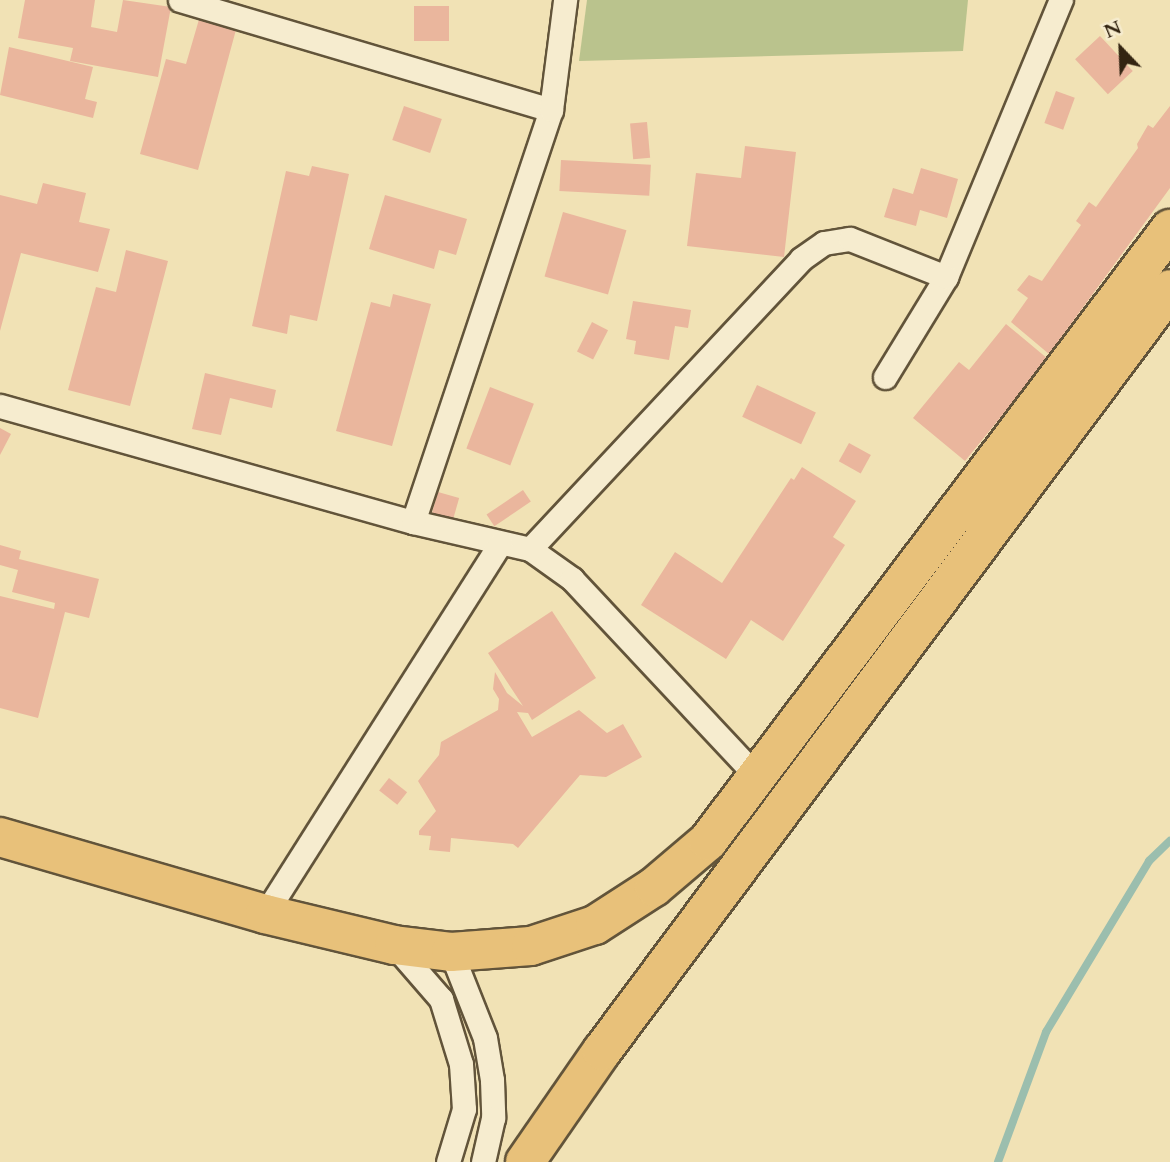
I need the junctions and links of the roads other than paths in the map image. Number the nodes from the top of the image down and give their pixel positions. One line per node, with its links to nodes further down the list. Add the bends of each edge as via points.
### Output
1 (180, 0): 4 (street)
2 (565, 0): 4 (street)
3 (1061, 0): 6 (street)
4 (551, 110): 10 (street)
5 (1170, 229): 13 (highway)
6 (946, 276): 8 (street); 12 (street, via 850,239 824,243 801,259)
7 (1170, 289): 20 (highway, via 610,1040)
8 (885, 377)
9 (0, 406): 10 (street)
10 (413, 522): 11 (street)
11 (500, 543): 12 (street); 15 (street)
12 (530, 549): 13 (street, via 572,579)
13 (758, 778): 17 (highway, via 708,841 654,887 595,925 531,946)
14 (0, 837): 15 (highway)
15 (265, 914): 16 (highway)
16 (394, 945): 17 (highway); 18 (street, via 441,999 461,1064 464,1109)
17 (451, 952): 19 (street, via 485,1038 492,1080 492,1118)
18 (448, 1162)
19 (483, 1162)
20 (525, 1162)

